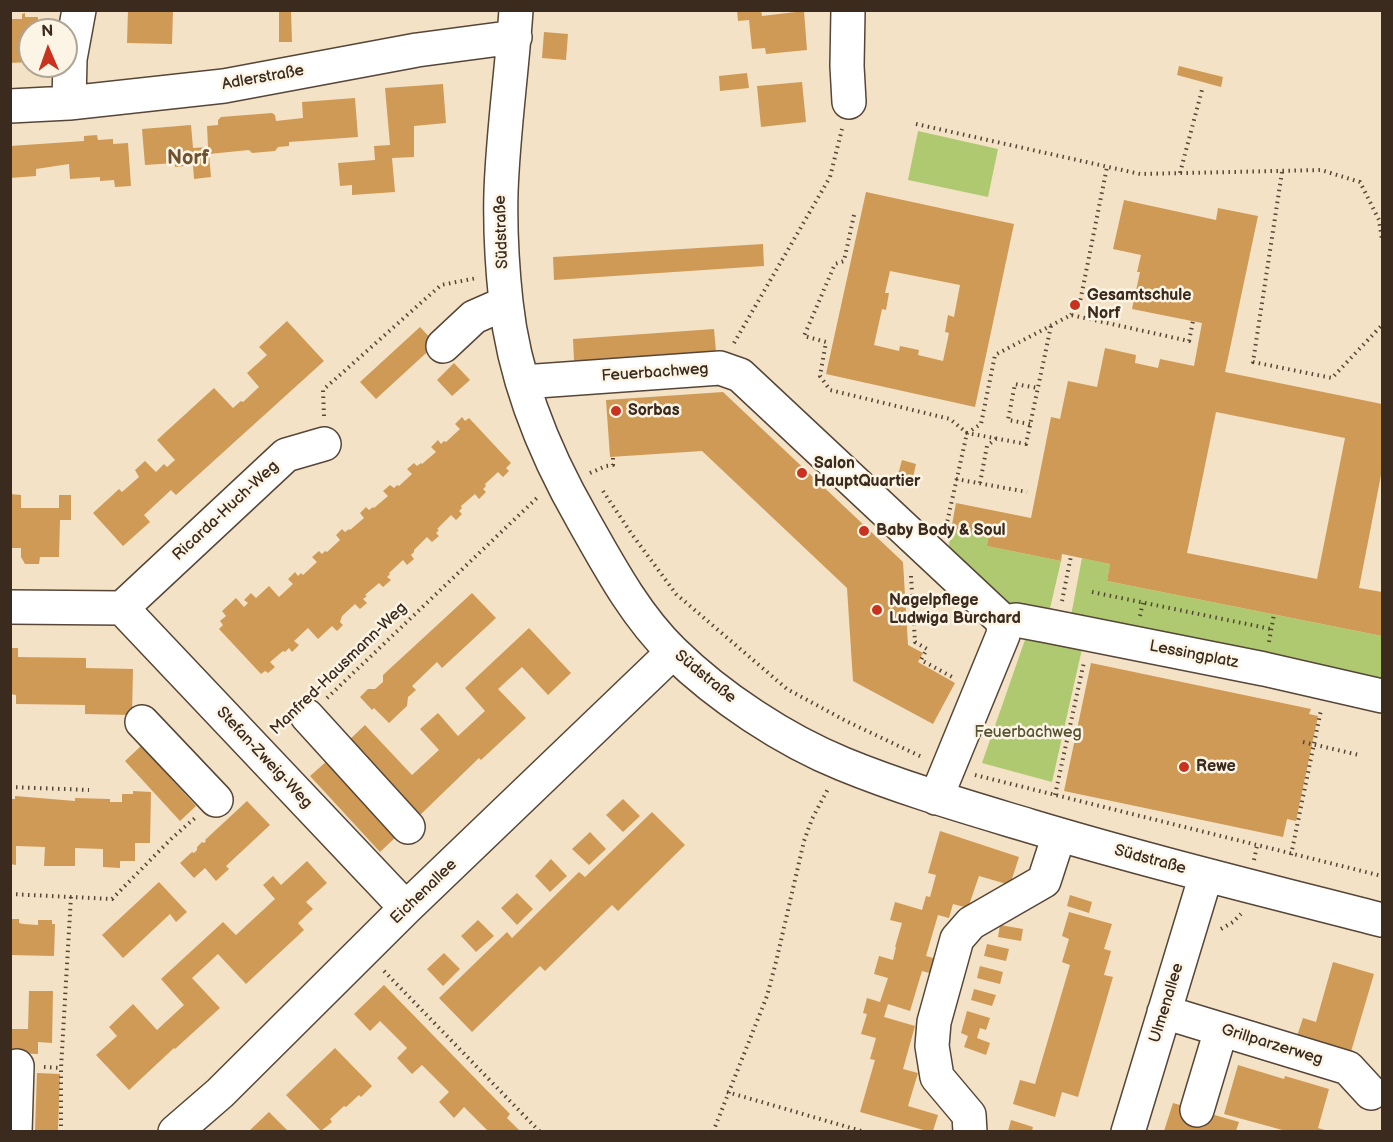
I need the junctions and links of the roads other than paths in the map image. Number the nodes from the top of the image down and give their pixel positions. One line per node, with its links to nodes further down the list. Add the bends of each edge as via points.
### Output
1 (79, 10): 5 (street, via 70,59)
2 (848, 10): 4 (street)
3 (516, 24): 5 (street, Adlerstraße, via 417,50 224,86); 7 (street, Südstraße, via 501,190)
4 (849, 102)
5 (69, 103): 6 (street, Adlerstraße)
6 (10, 106)
7 (505, 288): 8 (street); 9 (street, Südstraße, via 510,331)
8 (443, 346)
9 (523, 382): 13 (street, Feuerbachweg, via 720,368 740,375 924,569); 14 (street, Südstraße, via 573,470 601,552 645,621)
10 (324, 444): 12 (street, Ricarda-Huch-Weg, via 286,455)
11 (10, 607): 12 (street)
12 (122, 608): 23 (street, Stefan-Zweig-Weg)
13 (1004, 622): 15 (street, Lessingplatz, via 1016,620 1090,634); 18 (street, via 1003,635)
14 (673, 652): 18 (street, Südstraße, via 715,689 774,729 841,764); 23 (street, Eichenallee)
15 (1383, 696)
16 (308, 716): 20 (street)
17 (142, 722): 19 (street)
18 (942, 783): 21 (street, Südstraße)
19 (216, 800)
20 (408, 827)
21 (1059, 834): 22 (street, Südstraße); 32 (street, via 1044,881 971,923 957,939 934,1023 932,1046 937,1077 969,1115)
22 (1206, 875): 24 (street, Südstraße); 25 (street, Ulmenallee)
23 (406, 908): 31 (street, Eichenallee, via 220,1093)
24 (1383, 920)
25 (1164, 1012): 26 (street, Grillparzerweg); 33 (street, Ulmenallee)
26 (1227, 1028): 28 (street, Grillparzerweg, via 1348,1068); 29 (street)
27 (17, 1066): 30 (street)
28 (1371, 1093)
29 (1197, 1110)
30 (15, 1131)
31 (175, 1131)
32 (970, 1131)
33 (1128, 1131)

